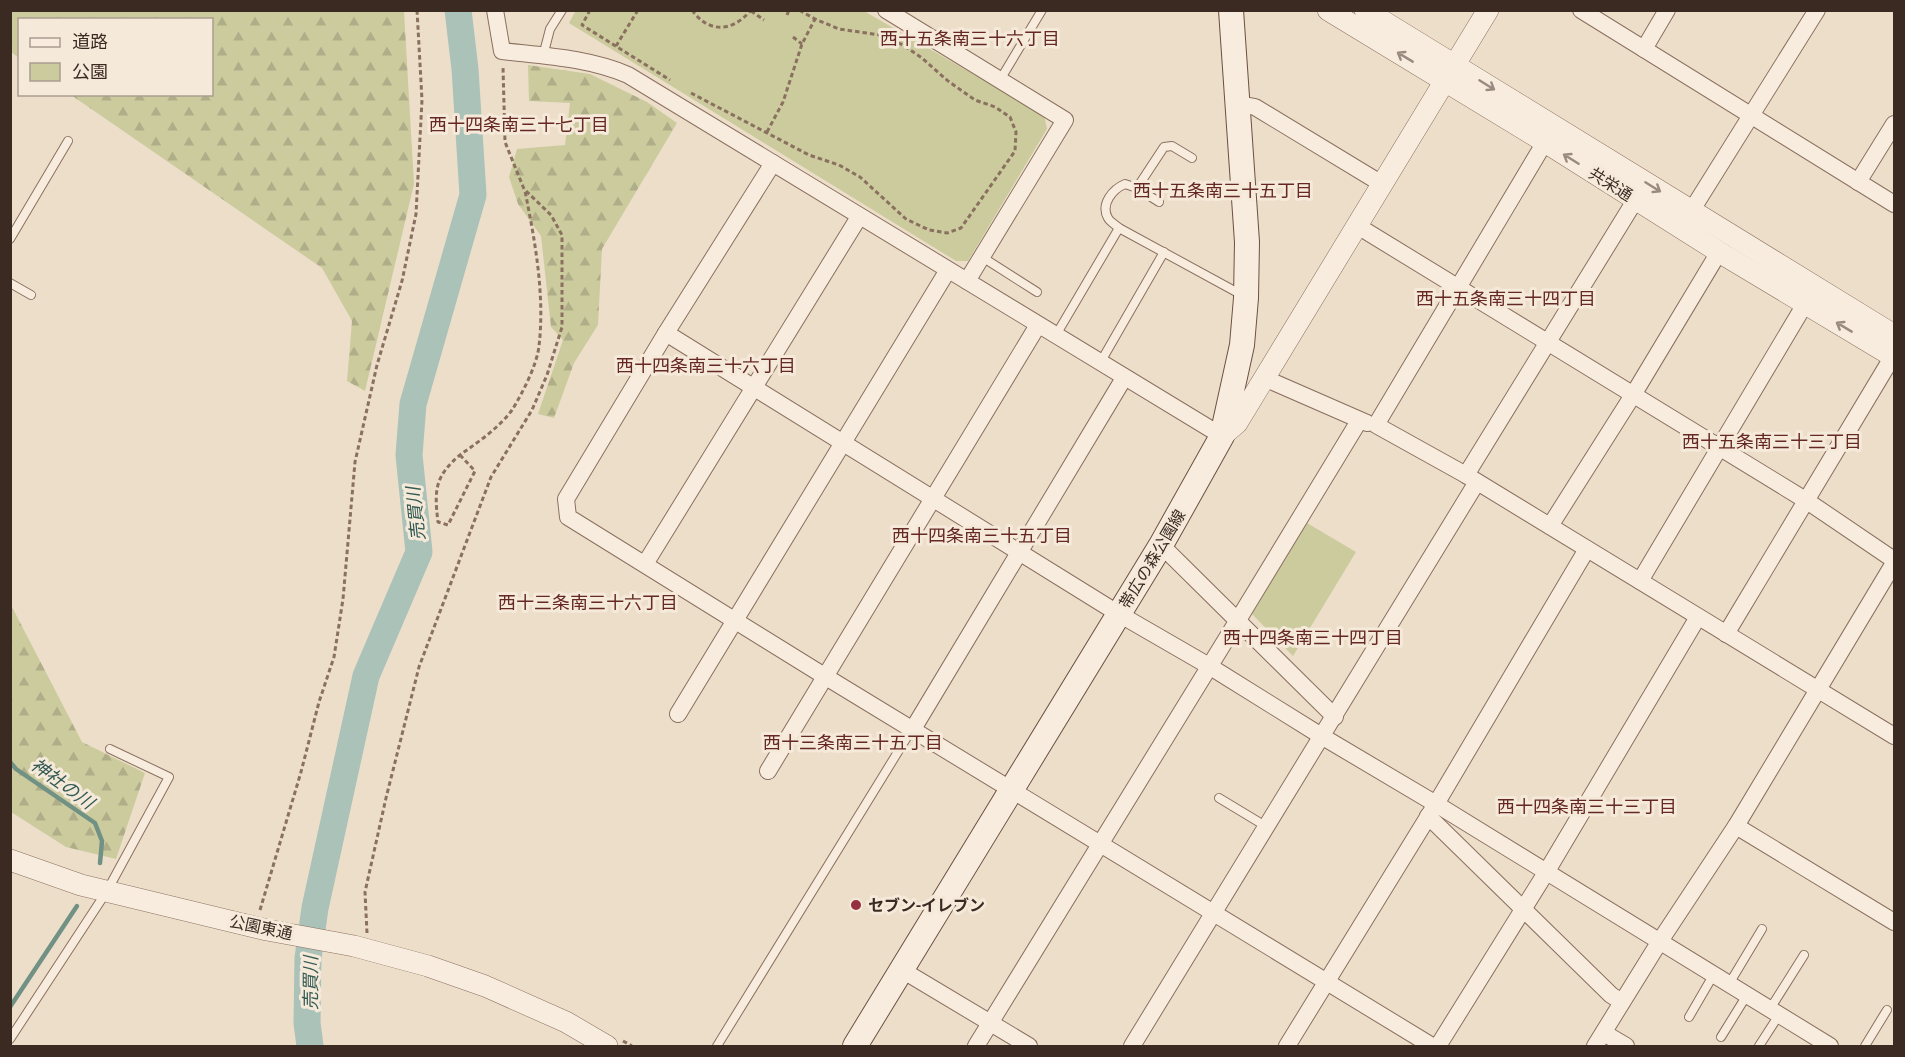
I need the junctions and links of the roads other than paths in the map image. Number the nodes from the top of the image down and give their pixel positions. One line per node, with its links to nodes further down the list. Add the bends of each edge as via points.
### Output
1 (495, 10): 13 (street, via 502,51)
2 (562, 10): 13 (lane, via 550,29)
3 (1042, 10): 15 (lane)
4 (1231, 10): 16 (main road, 帯広の森公園線)
5 (1328, 10): 14 (street, 共栄通, one-way to 5)
6 (1365, 10): 14 (street, 共栄通)
7 (1488, 10): 14 (street)
8 (1581, 10): 12 (street)
9 (1667, 10): 12 (street)
10 (1817, 10): 17 (street)
11 (890, 12): 15 (street)
12 (1644, 49): 17 (street)
13 (543, 56): 22 (street, via 588,61 628,75)
14 (1449, 73): 20 (street, 共栄通); 24 (street); 30 (street, 共栄通, one-way to 30)
15 (1000, 80): 36 (street, via 1065,120)
16 (1239, 104): 24 (street, via 1255,106); 43 (main road, 帯広の森公園線, via 1247,242)
17 (1752, 116): 23 (street); 30 (street)
18 (1894, 124): 23 (street)
19 (68, 141): 33 (lane)
20 (1545, 142): 26 (street, 共栄通, one-way to 20); 40 (street)
21 (1192, 158): 25 (lane, via 1172,146 1164,147)
22 (773, 163): 29 (street); 46 (street)
23 (1858, 182): 28 (street)
24 (1382, 184): 31 (street)
25 (1137, 188): 27 (lane); 32 (lane, via 1125,184 1108,199 1108,219)
26 (1636, 199): 30 (street, 共栄通); 49 (street)
27 (1158, 202)
28 (1894, 204)
29 (859, 217): 37 (street); 54 (street)
30 (1686, 219): 35 (street, 共栄通); 48 (street, 共栄通)
31 (1356, 225): 40 (street); 53 (street)
32 (1119, 228): 34 (lane); 47 (lane)
33 (10, 239)
34 (1164, 252): 43 (lane); 51 (lane)
35 (1719, 252): 44 (street, 共栄通); 55 (street)
36 (982, 257): 38 (street); 41 (lane)
37 (948, 270): 38 (street); 59 (street)
38 (967, 281): 45 (street)
39 (10, 283): 42 (lane)
40 (1458, 287): 49 (street); 57 (street)
41 (1037, 292)
42 (31, 296)
43 (1246, 298): 58 (main road, 帯広の森公園線, via 1242,345)
44 (1806, 304): 50 (street, 共栄通, one-way to 44); 60 (street)
45 (1038, 325): 47 (street); 62 (street)
46 (666, 333): 54 (street); 69 (street, via 566,499 568,517)
47 (1056, 335): 51 (street)
48 (1894, 335)
49 (1547, 342): 55 (street); 61 (street)
50 (1894, 357): 63 (street)
51 (1100, 363): 52 (street)
52 (1124, 378): 58 (street); 67 (street)
53 (1264, 378): 56 (street); 58 (street, via 1237,423)
54 (755, 386): 59 (street); 69 (street)
55 (1633, 395): 60 (street); 64 (street)
56 (1359, 421): 57 (street); 74 (street)
57 (1376, 425): 61 (street)
58 (1222, 436): 65 (main road, 帯広の森公園線)
59 (844, 442): 62 (street); 73 (street)
60 (1719, 448): 63 (street); 70 (street)
61 (1472, 479): 64 (street); 80 (street)
62 (934, 499): 67 (street); 77 (street)
63 (1807, 501): 68 (street); 75 (street)
64 (1550, 526): 66 (street)
65 (1161, 545): 71 (main road, 帯広の森公園線); 74 (street)
66 (1587, 549): 70 (street); 88 (street)
67 (1020, 552): 71 (street); 81 (street)
68 (1894, 561): 78 (street)
69 (645, 564): 73 (street)
70 (1640, 581): 72 (street)
71 (1119, 614): 76 (street); 86 (main road, 帯広の森公園線)
72 (1698, 617): 75 (street); 93 (street)
73 (735, 619): 77 (street); 79 (street)
74 (1238, 620): 76 (street); 80 (street)
75 (1726, 634): 78 (street)
76 (1209, 666): 83 (street); 91 (street)
77 (826, 676): 81 (street); 85 (street)
78 (1819, 690): 82 (street); 89 (street)
79 (678, 714)
80 (1335, 717): 83 (street)
81 (913, 729): 86 (street); 115 (lane)
82 (1894, 736)
83 (1323, 737): 88 (street); 90 (street)
84 (110, 750): 94 (lane, via 169,777)
85 (768, 771)
86 (1012, 789): 91 (street); 101 (main road, 帯広の森公園線)
87 (1219, 798): 90 (lane)
88 (1432, 810): 93 (street); 95 (street); 103 (street)
89 (1736, 826): 97 (street); 99 (street)
90 (1267, 827): 96 (street)
91 (1101, 844): 96 (street); 110 (street)
92 (10, 860): 94 (street, 公園東通)
93 (1547, 871): 95 (street); 99 (street)
94 (107, 891): 112 (lane); 114 (street, 公園東通, via 361,942 485,986 566,1022)
95 (1523, 909): 106 (street, via 1611,995); 122 (street)
96 (1214, 912): 103 (street); 119 (street)
97 (1894, 922)
98 (1762, 929): 104 (lane)
99 (1660, 941): 102 (street); 106 (street)
100 (1804, 955): 108 (lane)
101 (902, 970): 110 (street); 116 (main road, 帯広の森公園線)
102 (1714, 974): 104 (street); 109 (lane)
103 (1326, 982): 120 (street); 121 (street)
104 (1729, 984): 105 (street)
105 (1747, 995): 108 (street); 111 (lane)
106 (1623, 1002): 113 (street)
107 (1887, 1010): 126 (lane)
108 (1774, 1012): 124 (lane); 125 (street)
109 (1689, 1017)
110 (990, 1023): 117 (street); 118 (street)
111 (1721, 1037)
112 (10, 1039)
113 (1600, 1040): 123 (street)
114 (607, 1047)
115 (717, 1047)
116 (855, 1047)
117 (976, 1047)
118 (1029, 1047)
119 (1132, 1047)
120 (1287, 1047)
121 (1432, 1047)
122 (1438, 1047)
123 (1626, 1047)
124 (1759, 1047)
125 (1830, 1047)
126 (1865, 1047)

